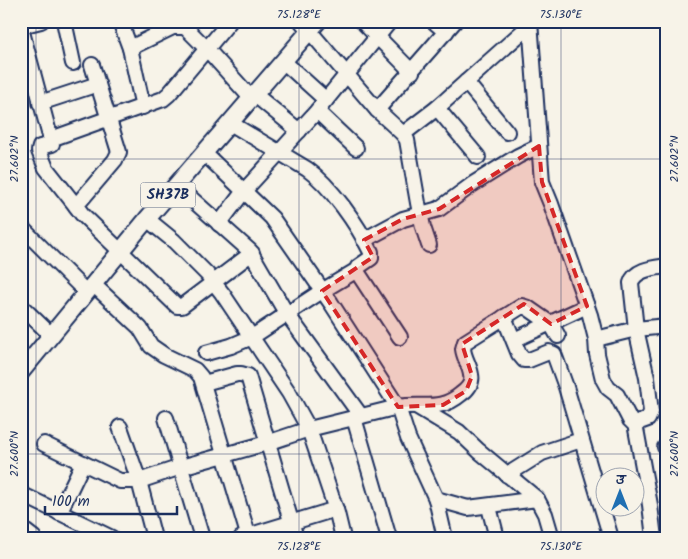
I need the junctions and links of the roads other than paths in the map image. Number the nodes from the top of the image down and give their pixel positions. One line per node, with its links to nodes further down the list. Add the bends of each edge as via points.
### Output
1 (41, 21): 11 (street)
2 (64, 21): 17 (street)
3 (120, 21): 14 (street)
4 (230, 21): 15 (street)
5 (362, 21): 13 (street)
6 (390, 21): 13 (street)
7 (434, 21): 12 (street)
8 (530, 23): 21 (street); 35 (street)
9 (180, 24): 14 (street); 15 (street)
10 (310, 24): 16 (main road, SH37B); 20 (street)
11 (21, 27): 24 (street)
12 (450, 27): 19 (street)
13 (378, 37): 19 (street); 20 (street)
14 (130, 48): 26 (street)
15 (206, 48): 23 (street); 26 (street, via 169,94)
16 (283, 61): 23 (main road, SH37B); 25 (street)
17 (74, 62)
18 (92, 65): 22 (street)
19 (412, 72): 28 (street)
20 (347, 74): 25 (street); 28 (street)
21 (466, 82): 27 (street); 32 (street)
22 (98, 84): 24 (street); 29 (street)
23 (252, 96): 30 (main road, SH37B); 31 (street)
24 (40, 103): 34 (street)
25 (321, 106): 31 (street); 36 (street)
26 (143, 107): 29 (street)
27 (437, 108): 33 (street); 39 (street)
28 (377, 110): 33 (street)
29 (108, 118): 34 (street); 42 (street, via 118,156)
30 (230, 123): 37 (street); 38 (main road, SH37B)
31 (299, 131): 37 (street)
32 (507, 132)
33 (403, 134): 43 (street, via 409,147)
34 (51, 139): 42 (street, via 52,144 39,149 42,160)
35 (539, 146): 43 (street, via 473,184 439,209); 57 (street, via 542,182)
36 (356, 148)
37 (280, 153): 41 (street); 47 (street, via 324,182)
38 (204, 154): 40 (main road, SH37B); 41 (street)
39 (478, 157)
40 (176, 185): 44 (main road, SH37B); 45 (street)
41 (244, 191): 45 (street); 55 (street, via 272,218)
42 (76, 206): 49 (street)
43 (420, 215): 47 (street, via 403,219); 48 (street)
44 (147, 219): 49 (main road, SH37B); 53 (street, via 174,241)
45 (220, 224): 50 (street)
46 (21, 227): 54 (street)
47 (364, 240): 52 (street, via 371,255)
48 (429, 245)
49 (121, 250): 53 (street, via 177,306 182,306); 54 (main road, SH37B)
50 (252, 253): 53 (street); 58 (street)
51 (667, 266): 61 (street, via 646,270 633,277 631,289)
52 (357, 270): 55 (street); 65 (street)
53 (213, 282): 64 (street)
54 (90, 288): 63 (main road, SH37B); 70 (street, via 136,324 151,346 195,370)
55 (322, 291): 58 (street); 72 (street)
56 (21, 306): 63 (street)
57 (587, 306): 62 (street); 66 (street)
58 (288, 314): 64 (street); 73 (street)
59 (504, 317): 62 (street, via 525,306); 67 (street); 71 (street, via 463,346 472,376 466,391 443,405)
60 (667, 326): 61 (street)
61 (636, 329): 66 (street); 75 (street, via 651,412 648,419)
62 (554, 330): 67 (street)
63 (51, 335): 69 (main road, SH37B)
64 (252, 337): 68 (street); 77 (street)
65 (400, 338)
66 (596, 338): 75 (street, via 603,379 617,394)
67 (514, 340): 78 (street, via 524,360 549,352 554,354)
68 (206, 353)
69 (21, 372)
70 (204, 384): 79 (street, via 237,374 248,376); 81 (street)
71 (415, 406): 72 (street); 84 (street, via 459,432)
72 (398, 407): 73 (street); 87 (street, via 408,438)
73 (358, 417): 77 (street); 101 (street)
74 (166, 418): 83 (street)
75 (636, 426): 106 (street)
76 (120, 427): 85 (street)
77 (309, 429): 79 (street); 90 (street)
78 (581, 440): 84 (street, via 542,453); 105 (street)
79 (267, 443): 81 (street); 92 (street)
80 (44, 444): 82 (street)
81 (225, 455): 83 (street); 94 (street)
82 (83, 463): 85 (street, via 120,480); 91 (street)
83 (181, 467): 85 (street); 98 (street)
84 (507, 475): 88 (street)
85 (139, 481): 97 (street)
86 (21, 494): 91 (street)
87 (436, 499): 89 (street, via 468,508); 102 (street)
88 (537, 499): 89 (street); 104 (street)
89 (489, 507): 103 (street)
90 (336, 509): 92 (street); 100 (street)
91 (59, 512): 96 (street)
92 (290, 522): 94 (street); 99 (street)
93 (21, 528): 95 (street)
94 (246, 537)
95 (34, 538)
96 (111, 538)
97 (154, 538)
98 (202, 538)
99 (296, 538)
100 (343, 538)
101 (389, 538)
102 (444, 538)
103 (497, 538)
104 (552, 538)
105 (611, 538)
106 (654, 538)

